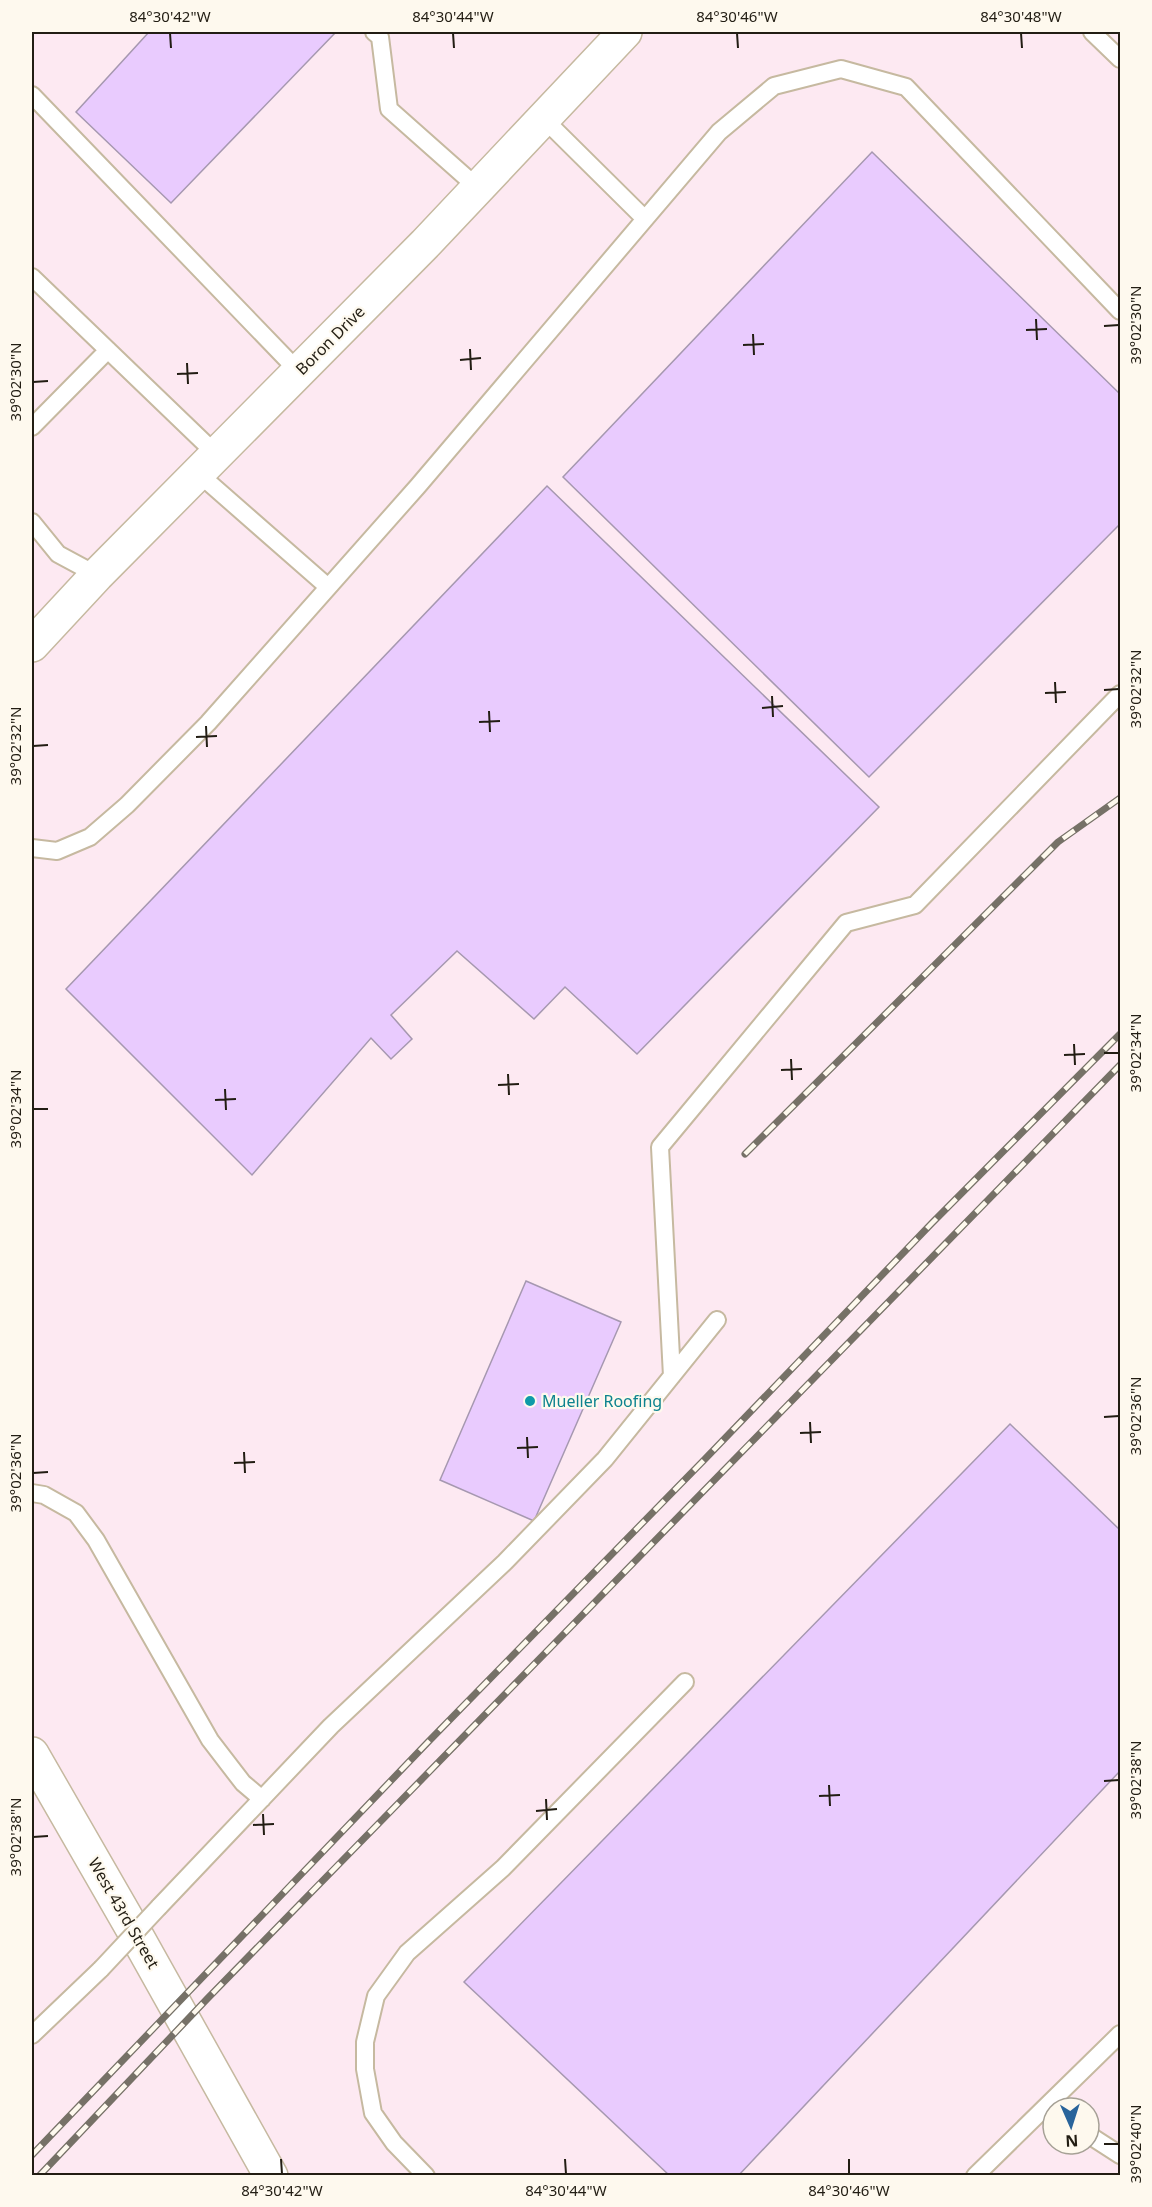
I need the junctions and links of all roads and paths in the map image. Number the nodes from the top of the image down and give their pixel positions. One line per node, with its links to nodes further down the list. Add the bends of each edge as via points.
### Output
1 (374, 32): 7 (lane, via 380,37 390,110)
2 (626, 32): 6 (street, Boron Drive)
3 (1092, 32): 4 (lane)
4 (1120, 59)
5 (32, 95): 12 (lane)
6 (543, 118): 7 (street, Boron Drive); 8 (lane)
7 (478, 188): 12 (street, Boron Drive)
8 (645, 219): 10 (lane, via 719,132 774,86 841,69 906,87); 17 (lane)
9 (32, 277): 11 (lane)
10 (1120, 311)
11 (108, 350): 13 (lane); 14 (lane)
12 (298, 372): 14 (street, Boron Drive)
13 (32, 427)
14 (207, 464): 16 (street, Boron Drive); 17 (lane)
15 (32, 522): 16 (lane, via 58,554)
16 (97, 575): 18 (street, Boron Drive)
17 (328, 587): 20 (lane, via 208,723 127,806 90,837 57,851)
18 (32, 645)
19 (1120, 693): 22 (lane, via 915,905 846,923 660,1148)
20 (32, 848)
21 (717, 1320): 22 (lane)
22 (672, 1376): 26 (lane, via 605,1459 555,1511 331,1726)
23 (32, 1494): 26 (lane, via 44,1495 76,1513 96,1540 210,1740 243,1783)
24 (685, 1682): 34 (lane, via 503,1868 407,1953 376,1996 365,2042 365,2069 374,2113 394,2144)
25 (32, 1754): 33 (street, West 43rd Street)
26 (262, 1799): 28 (lane, bridge, via 84,1988)
27 (1120, 2034): 29 (lane)
28 (32, 2035)
29 (1063, 2096)
30 (1041, 2118): 35 (lane)
31 (1101, 2143): 32 (lane)
32 (1120, 2155)
33 (271, 2175)
34 (426, 2175)
35 (975, 2175)

